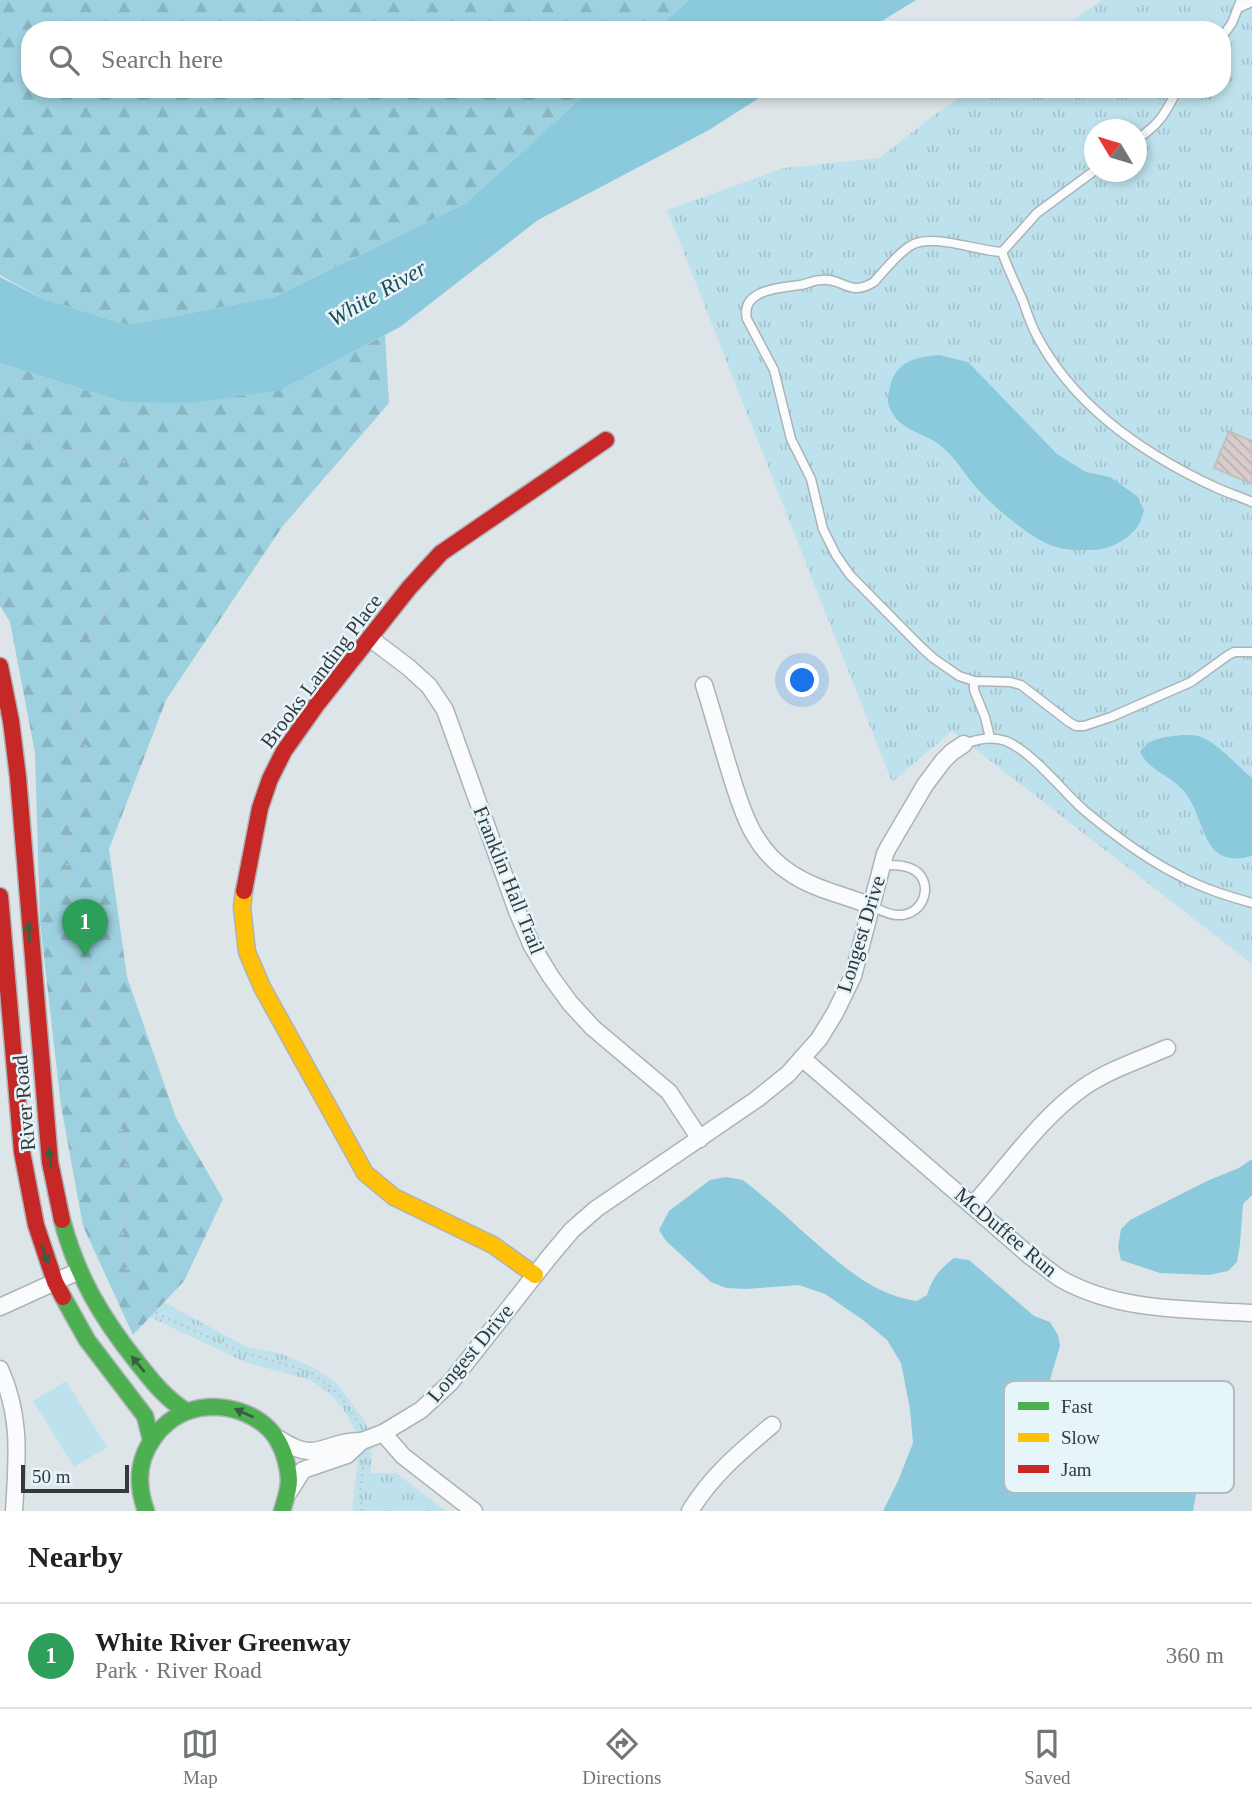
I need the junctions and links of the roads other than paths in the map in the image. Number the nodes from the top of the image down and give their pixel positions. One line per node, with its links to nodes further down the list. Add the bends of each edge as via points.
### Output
1 (1252, 2): 2 (lane)
2 (1240, 4): 3 (lane)
3 (1231, 24)
4 (1173, 98): 5 (lane)
5 (1147, 133)
6 (1084, 178): 7 (lane, via 1037,213)
7 (1002, 252): 9 (lane, via 1046,352 1096,411 1162,460); 13 (lane, via 941,241 919,242 863,288 821,279 776,288 754,298 746,312 775,370 791,439 811,479 823,530 836,555 919,646 958,676)
8 (606, 440): 10 (main road, Brooks Landing Place, via 441,553)
9 (1252, 502)
10 (371, 639): 25 (street, Franklin Hall Trail, via 429,686 445,709 517,911 551,977 593,1028 669,1092); 28 (main road, Brooks Landing Place, via 318,703 270,779 260,808 242,907 247,952 262,988 365,1173 394,1197 493,1245)
11 (1252, 652): 13 (lane, via 1234,652 1191,682 1084,726 1069,722 1021,685)
12 (0, 666): 21 (main road, River Road, one-way to 12, via 13,733)
13 (974, 681): 15 (lane)
14 (704, 685): 20 (street, via 745,819 757,840 773,861 793,875)
15 (990, 738): 16 (lane, Longest Drive); 19 (lane, via 1017,747 1085,811 1151,860 1183,878)
16 (964, 744): 17 (street, Longest Drive, via 925,785)
17 (882, 865): 20 (street, Longest Drive); 20 (lane, via 909,867 919,873 925,884 923,901 906,915)
18 (0, 896): 22 (main road, River Road)
19 (1252, 903)
20 (871, 906): 24 (street, Longest Drive, via 853,976 819,1039)
21 (36, 999): 22 (street); 27 (main road, River Road, one-way to 21, via 55,1196)
22 (5, 1002): 29 (main road, River Road, one-way to 29, via 28,1189)
23 (1167, 1048): 26 (street, via 1106,1073 1065,1102)
24 (802, 1058): 25 (street, Longest Drive, via 757,1099); 26 (street, McDuffee Run)
25 (700, 1139): 28 (street, Longest Drive, via 596,1209)
26 (973, 1205): 31 (street, McDuffee Run, via 1030,1256 1088,1291 1138,1306)
27 (79, 1271): 29 (street); 33 (main road, River Road, one-way to 27, via 170,1401 130,1354 92,1300)
28 (534, 1275): 35 (street, Longest Drive, via 450,1383 421,1410)
29 (55, 1282): 30 (street); 37 (main road, River Road, via 88,1340 145,1416)
30 (0, 1307)
31 (1252, 1313)
32 (0, 1369): 40 (street, via 14,1407 18,1437)
33 (186, 1411): 36 (main road, one-way to 33, via 254,1417 228,1407); 37 (main road)
34 (772, 1425): 43 (street, via 726,1464)
35 (383, 1433): 38 (street, Longest Drive); 42 (street, via 403,1456)
36 (275, 1436): 38 (street, Longest Drive, via 293,1448 312,1452); 39 (main road, via 289,1479)
37 (151, 1440): 41 (main road, via 139,1481)
38 (362, 1441): 39 (street, Longest Drive, via 346,1455 303,1470)
39 (284, 1507)
40 (14, 1511)
41 (146, 1511)
42 (474, 1511)
43 (690, 1511)

